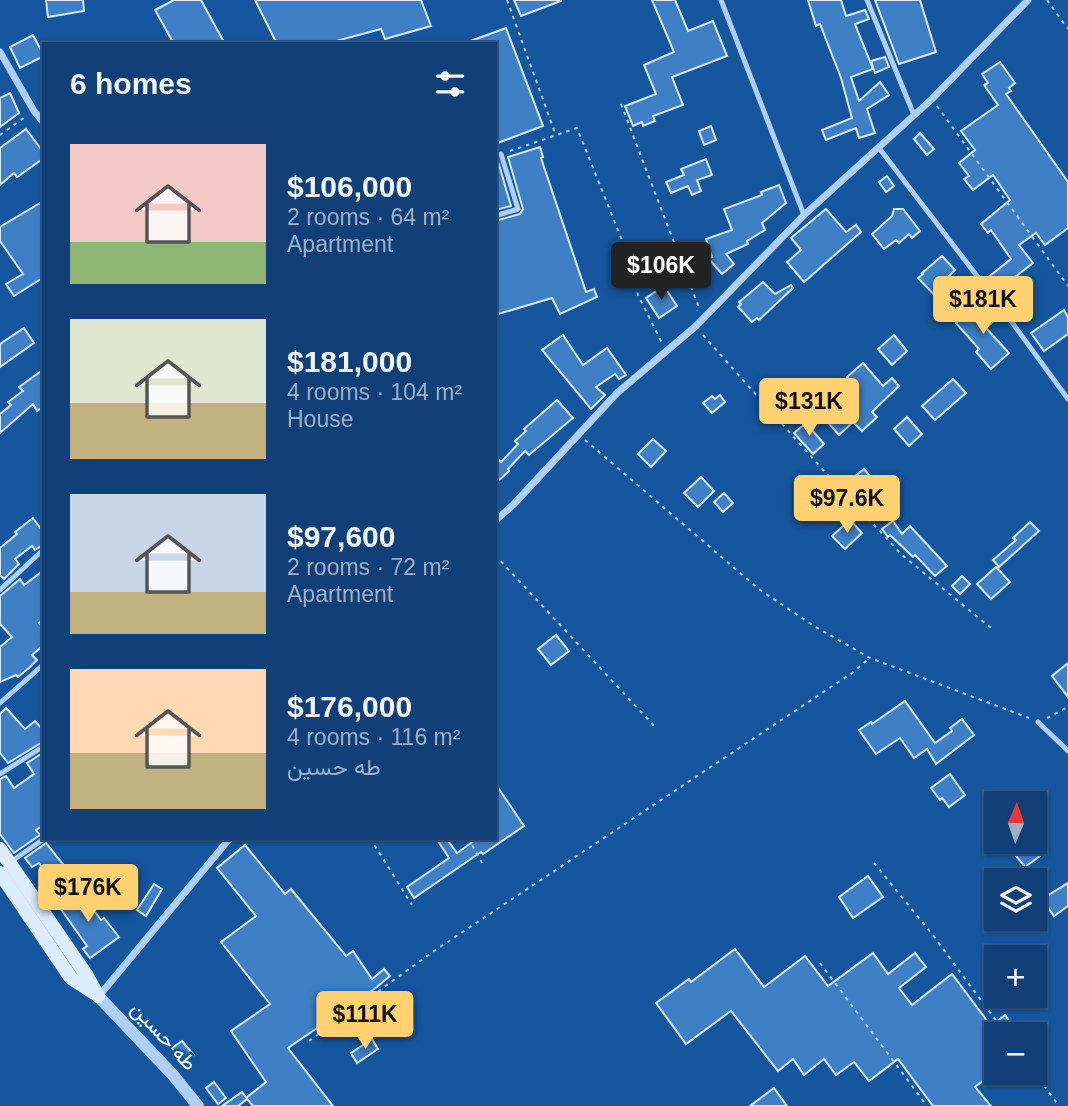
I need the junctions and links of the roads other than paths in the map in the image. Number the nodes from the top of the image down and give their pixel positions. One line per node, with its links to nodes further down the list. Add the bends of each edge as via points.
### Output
1 (722, 0): 10 (lane)
2 (867, 0): 5 (lane)
3 (1028, 0): 5 (street)
4 (0, 52): 6 (street)
5 (914, 115): 7 (street)
6 (42, 121)
7 (879, 148): 10 (street); 11 (lane)
8 (501, 154): 9 (lane, via 518,209)
9 (497, 215)
10 (804, 215): 12 (street, via 696,326 617,393)
11 (1068, 399)
12 (497, 519)
13 (42, 551): 14 (lane)
14 (0, 590)
15 (42, 666): 16 (lane)
16 (0, 703)
17 (1038, 722): 19 (lane)
18 (42, 747): 20 (lane)
19 (1068, 751)
20 (0, 774)
21 (42, 840): 24 (lane)
22 (228, 840): 25 (street)
23 (0, 849): 24 (main road, طه حسين)
24 (4, 868): 25 (main road, طه حسين)
25 (98, 996): 26 (street, طه حسين)
26 (198, 1106)

